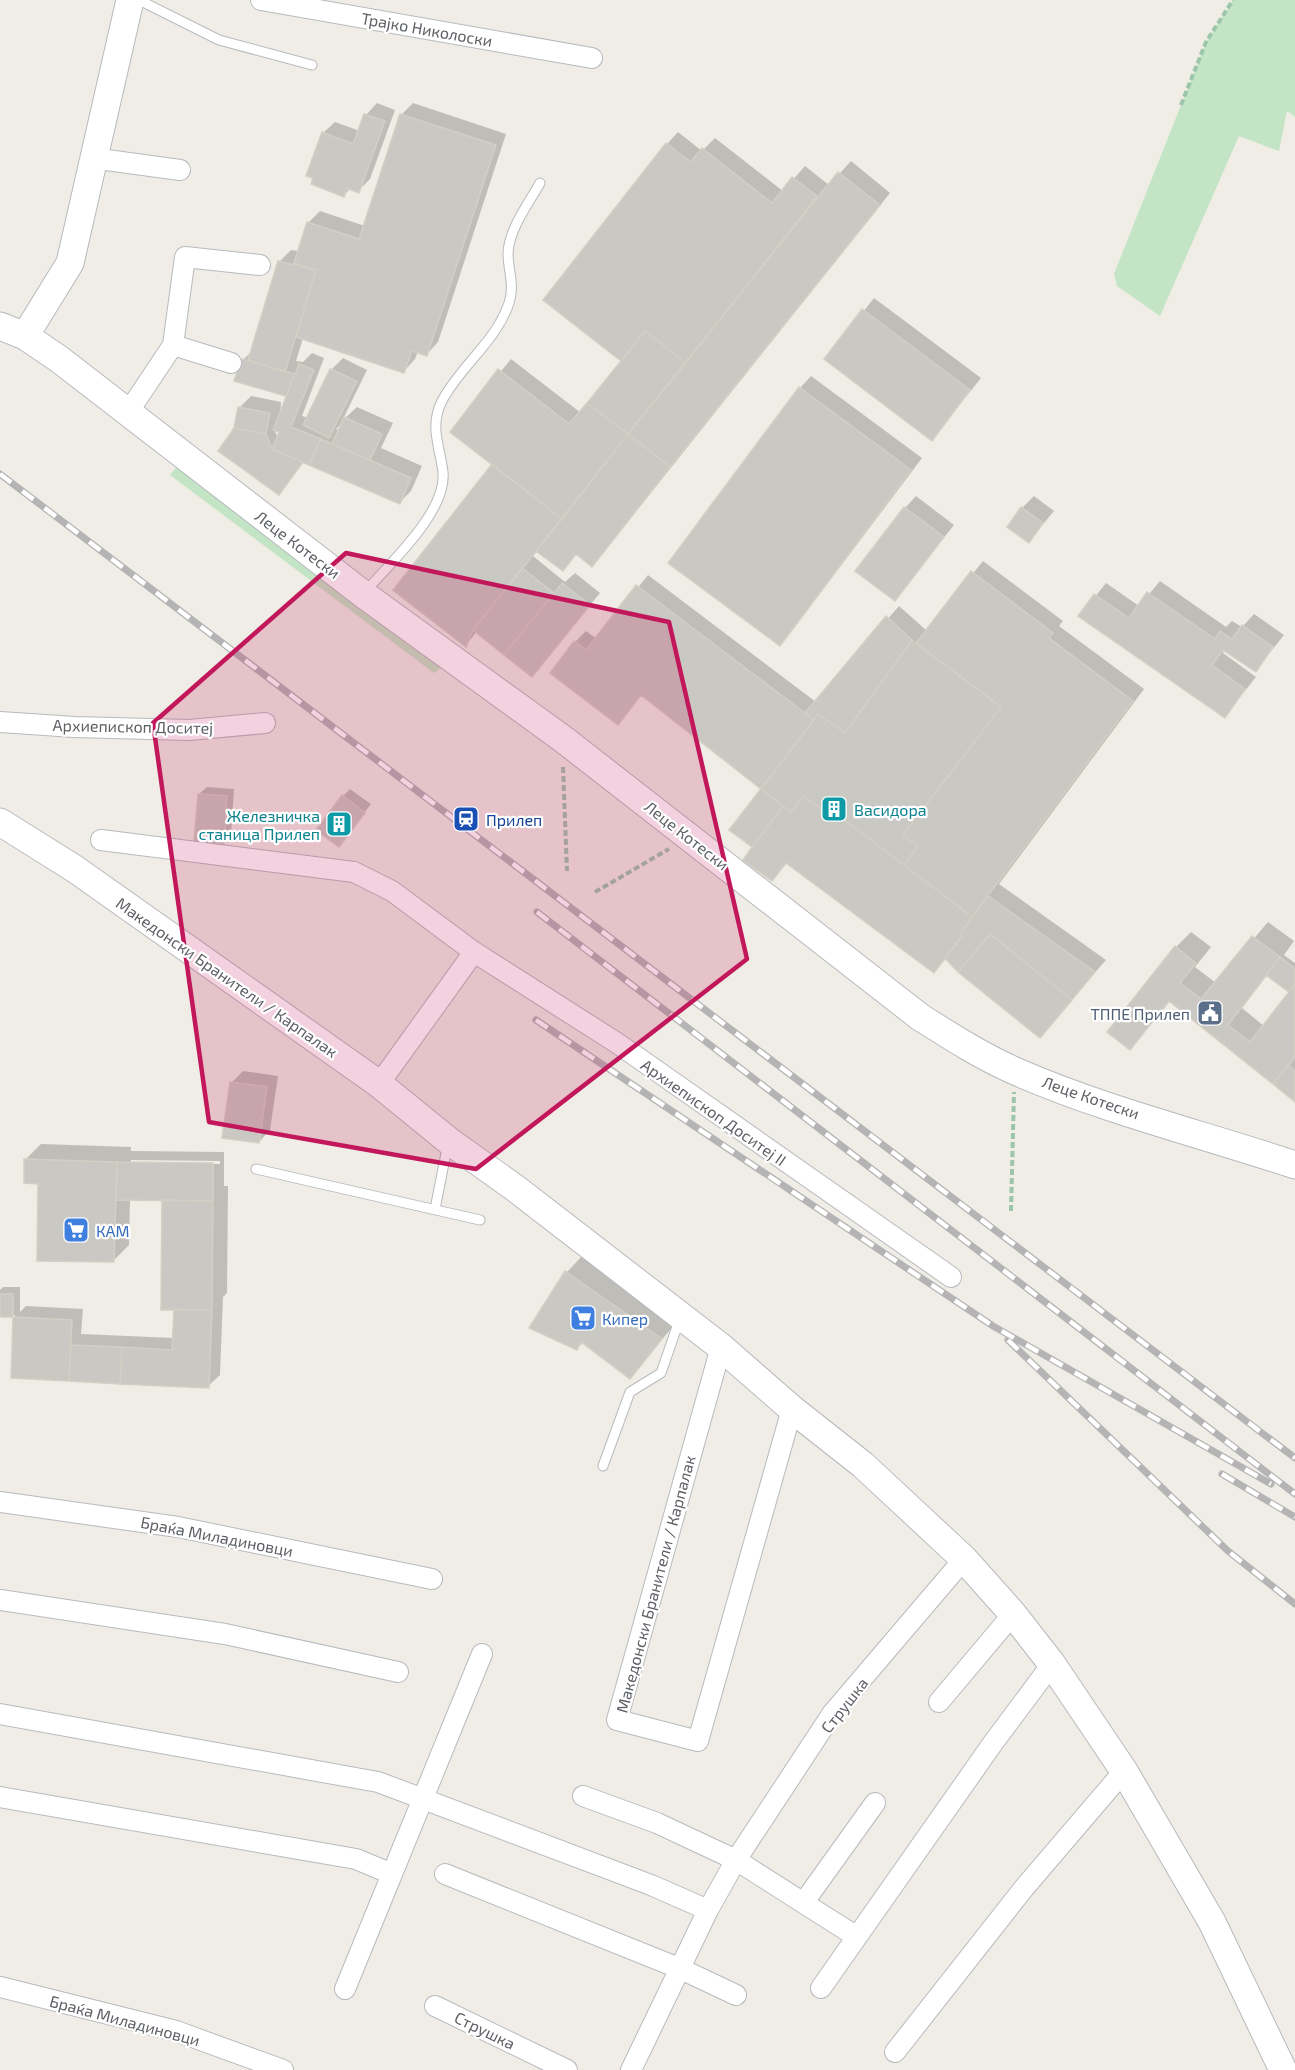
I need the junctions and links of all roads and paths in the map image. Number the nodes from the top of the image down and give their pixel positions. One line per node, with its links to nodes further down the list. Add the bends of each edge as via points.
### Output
1 (130, 0): 8 (main road)
2 (140, 0): 6 (lane, via 219,40)
3 (261, 0): 5 (street, Трајко Николоски)
4 (1233, 0): 7 (path, via 1206,42)
5 (592, 58)
6 (312, 65)
7 (1181, 105)
8 (92, 158): 9 (street); 13 (main road, via 70,263)
9 (180, 170)
10 (540, 183): 17 (lane, via 512,235 508,252 513,284 509,303 497,327 441,401 434,432 443,473 430,517)
11 (260, 265): 14 (street, via 185,256)
12 (0, 326): 13 (main road, Леце Котески)
13 (25, 336): 16 (main road, Леце Котески)
14 (173, 345): 15 (street); 16 (street)
15 (231, 363)
16 (127, 414): 17 (main road, Леце Котески)
17 (363, 594): 20 (main road, Леце Котески)
18 (0, 722): 19 (street, Архиепископ Доситеј, via 189,730)
19 (265, 723)
20 (563, 739): 22 (main road, Леце Котески); 24 (path)
21 (0, 822): 28 (main road, Македонски Бранители / Карпалак, via 75,868)
22 (690, 837): 25 (path); 27 (main road, Леце Котески, via 920,1017)
23 (101, 840): 26 (street, Архиепископ Доситеј II, via 354,872 392,891)
24 (567, 871)
25 (595, 892)
26 (474, 952): 28 (street); 35 (street, Архиепископ Доситеј II, via 617,1043)
27 (1014, 1071): 30 (main road, Леце Котески); 33 (path)
28 (379, 1084): 29 (main road, Македонски Бранители / Карпалак)
29 (449, 1140): 32 (lane); 36 (main road, Македонски Бранители / Карпалак)
30 (1295, 1165)
31 (256, 1169): 32 (lane)
32 (435, 1209): 34 (lane)
33 (1011, 1211)
34 (480, 1220)
35 (951, 1277)
36 (680, 1315): 37 (main road, Македонски Бранители / Карпалак); 39 (lane, via 661,1373 630,1392)
37 (721, 1347): 38 (main road, Македонски Бранители / Карпалак); 38 (street, Македонски Бранители / Карпалак, via 617,1720 698,1741)
38 (792, 1409): 41 (main road, Македонски Бранители / Карпалак, via 863,1465)
39 (603, 1466)
40 (0, 1502): 42 (street, Браќа Миладиновци, via 178,1527)
41 (964, 1559): 44 (main road, Македонски Бранители / Карпалак); 55 (street, Струшка, via 832,1714)
42 (432, 1579)
43 (0, 1600): 47 (street, via 225,1634)
44 (1013, 1614): 46 (main road, Македонски Бранители / Карпалак); 48 (street)
45 (482, 1654): 53 (street)
46 (1052, 1664): 50 (main road, Македонски Бранители / Карпалак); 60 (street)
47 (398, 1672)
48 (939, 1702)
49 (0, 1714): 53 (street, via 378,1782)
50 (1124, 1771): 67 (street, via 1024,1888); 71 (main road, Македонски Бранители / Карпалак, via 1212,1922)
51 (583, 1796): 55 (street, via 657,1823)
52 (0, 1797): 56 (street, via 356,1859)
53 (423, 1800): 56 (street); 59 (street)
54 (875, 1803): 58 (street)
55 (736, 1860): 58 (street); 59 (street, Струшка)
56 (392, 1874): 64 (street)
57 (445, 1874): 61 (street)
58 (804, 1902): 60 (street)
59 (708, 1910): 61 (street, Струшка)
60 (856, 1937): 63 (street)
61 (681, 1969): 65 (street); 70 (street, Струшка)
62 (0, 1987): 68 (street, Браќа Миладиновци, via 176,2031)
63 (821, 1988)
64 (345, 1989)
65 (736, 1995)
66 (435, 2006): 69 (street, Струшка)
67 (895, 2052)
68 (283, 2070)
69 (567, 2070)
70 (631, 2070)
71 (1283, 2070)

